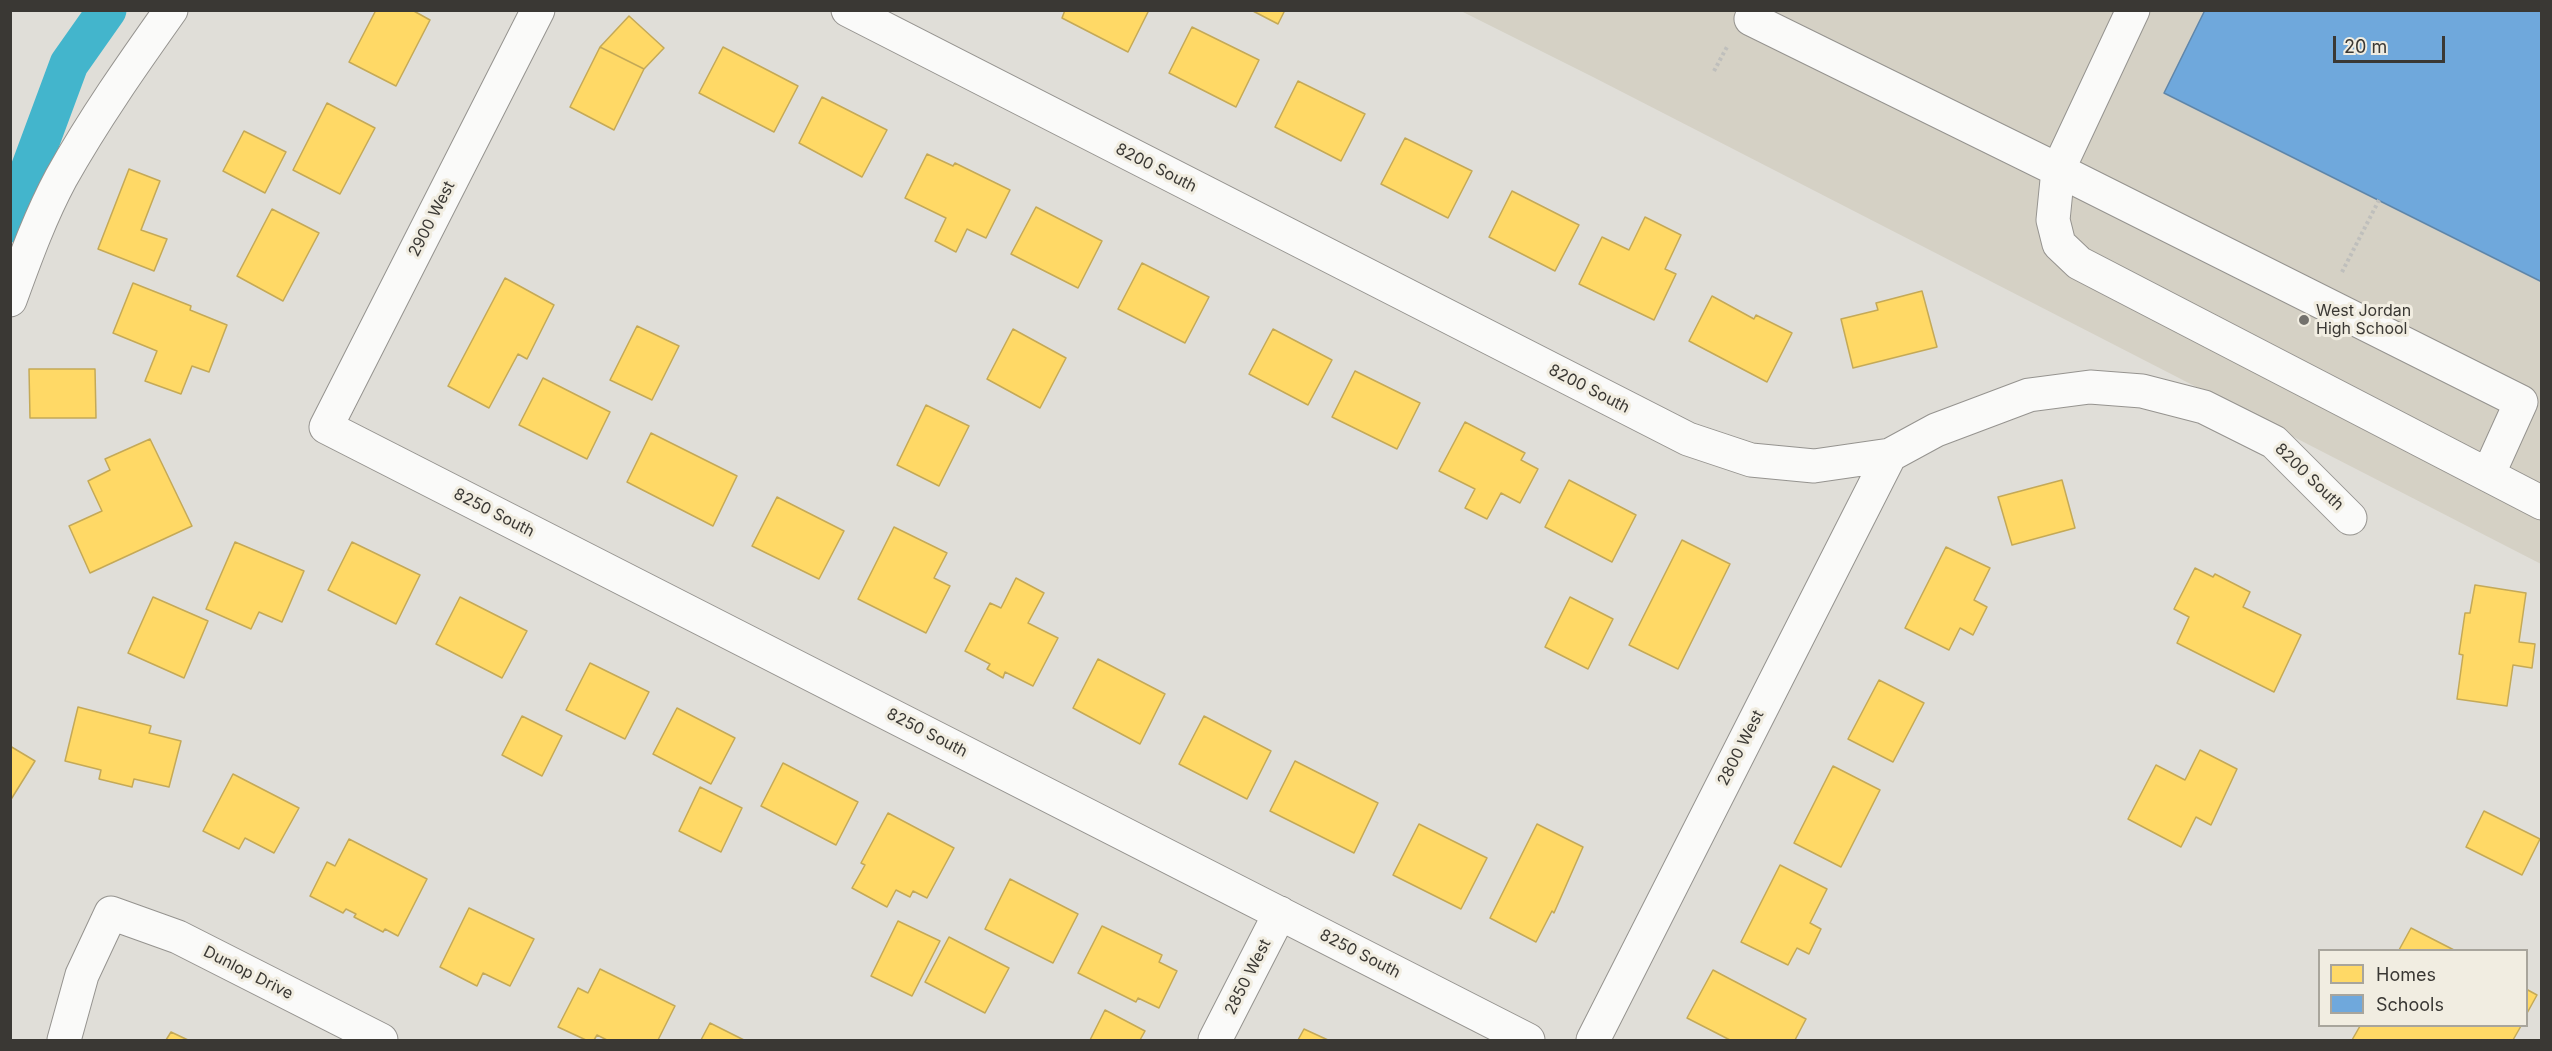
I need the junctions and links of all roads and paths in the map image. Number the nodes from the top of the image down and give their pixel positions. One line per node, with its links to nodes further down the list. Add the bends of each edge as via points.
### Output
1 (171, 10): 9 (street, via 107,101 61,180 33,237)
2 (538, 10): 10 (street, 2900 West)
3 (848, 10): 11 (street, 8200 South, via 1688,439 1751,460 1814,466)
4 (1755, 10): 6 (street, via 1751,19)
5 (2133, 10): 6 (street)
6 (2058, 170): 12 (street, via 2054,220 2059,244 2079,263); 12 (street, via 2521,402)
7 (2379, 200): 8 (path)
8 (2337, 281)
9 (10, 300)
10 (326, 427): 15 (street, 8250 South)
11 (1890, 455): 14 (street, 8200 South, via 1936,430 2029,395 2090,387 2142,391 2204,408 2274,442); 20 (street, 2800 West)
12 (2488, 475): 13 (street)
13 (2541, 503)
14 (2350, 518)
15 (1280, 913): 18 (street, 2850 West); 19 (street, 8250 South)
16 (64, 1041): 17 (street, Dunlop Drive, via 82,975 111,913 178,937)
17 (381, 1041)
18 (1215, 1041)
19 (1528, 1041)
20 (1593, 1041)

